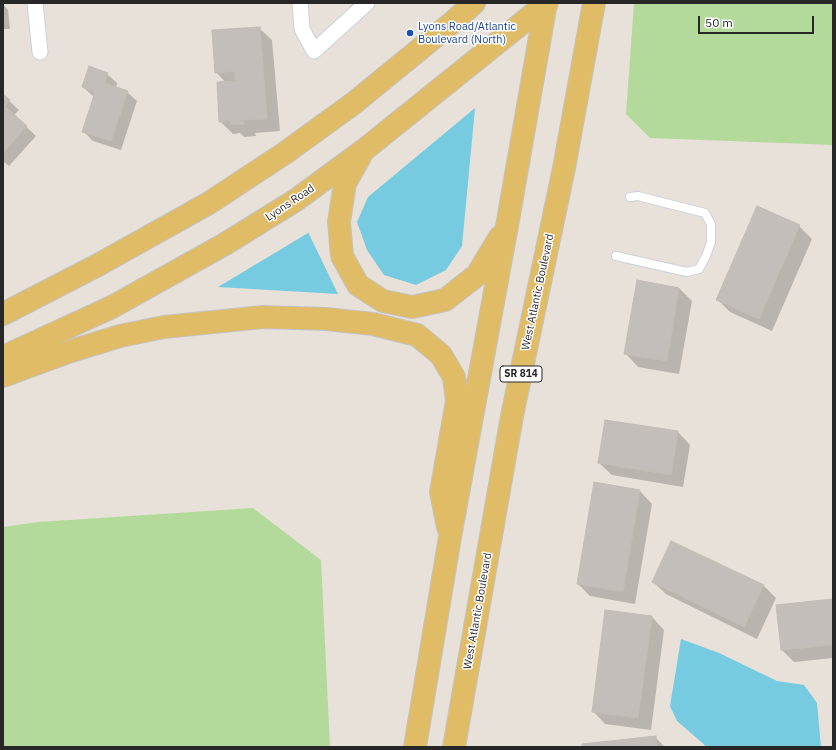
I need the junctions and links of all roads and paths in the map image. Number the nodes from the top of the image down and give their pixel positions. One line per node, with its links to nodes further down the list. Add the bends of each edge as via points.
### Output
1 (35, 3): 7 (street)
2 (300, 3): 3 (street, via 302,29 314,51)
3 (367, 3)
4 (474, 3): 12 (main road, via 354,103 286,153 209,203)
5 (594, 3): 17 (main road, West Atlantic Boulevard / SR 814, via 564,168 512,416)
6 (546, 4): 8 (main road, Lyons Road); 10 (main road)
7 (40, 52)
8 (364, 150): 10 (main road, via 345,183 339,222 342,256 358,285 383,301 412,307 445,300 477,275); 13 (main road, Lyons Road, via 296,200 225,244 112,307)
9 (630, 197): 11 (lane, via 638,196 705,213 711,224 710,242 699,269 686,272)
10 (507, 226): 15 (main road)
11 (616, 256)
12 (3, 314)
13 (3, 356)
14 (3, 376): 15 (main road, via 68,352 164,326 263,317 326,319 373,324 417,335 442,355 454,377 457,401 441,492)
15 (450, 537): 16 (main road)
16 (415, 747)
17 (454, 747)

